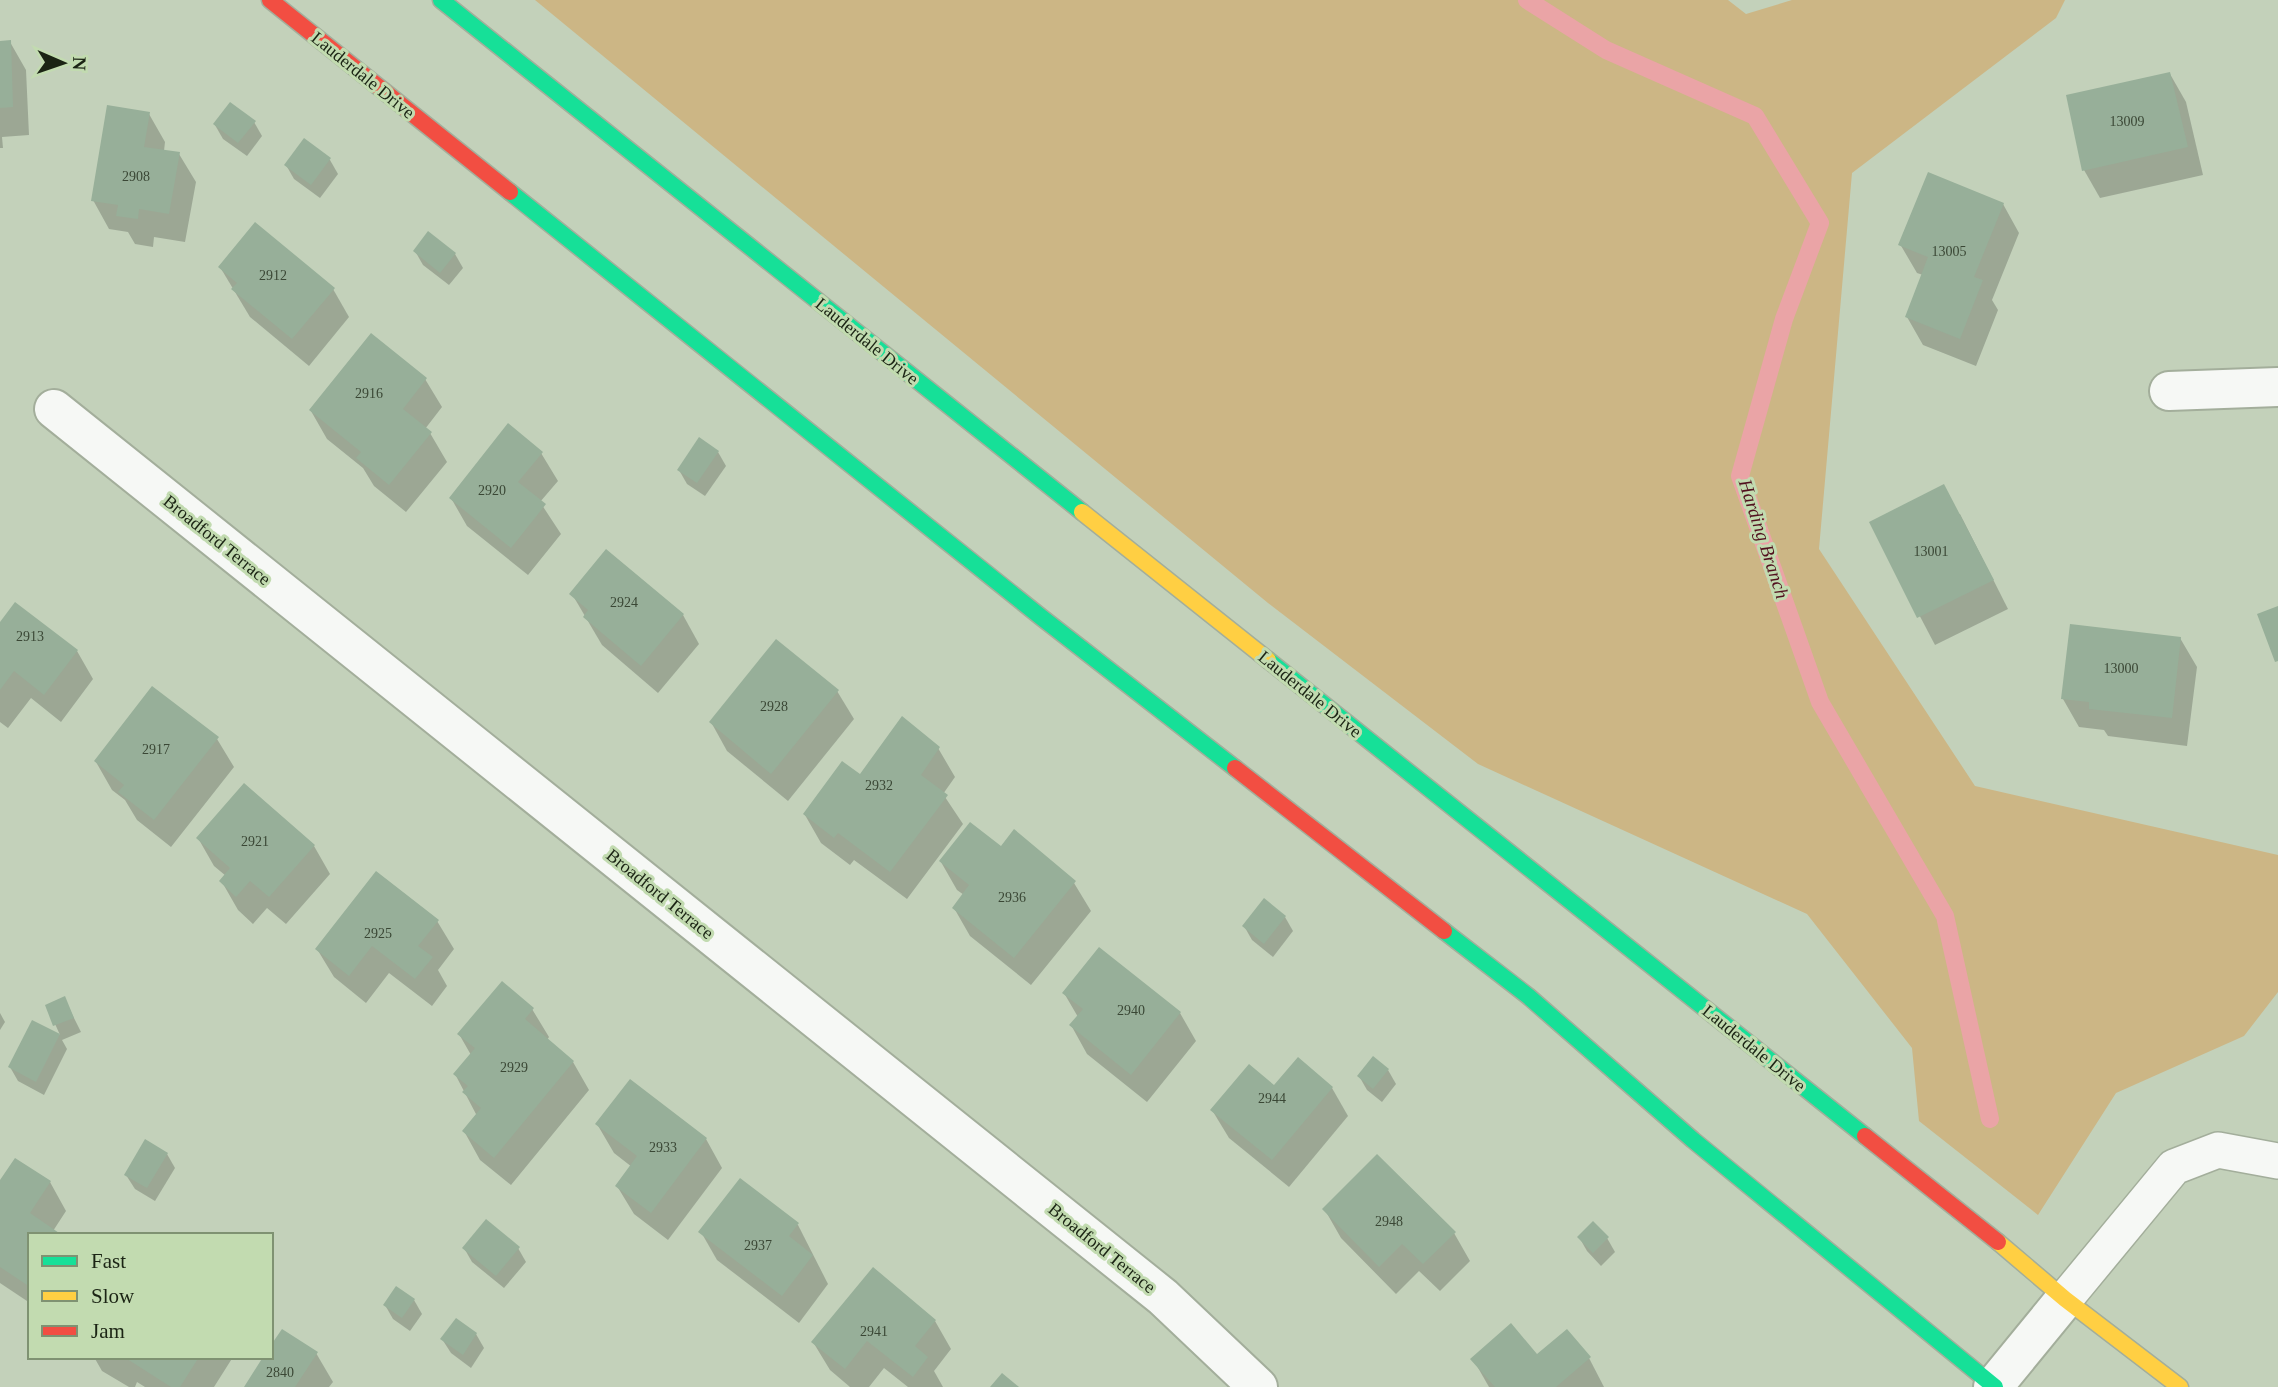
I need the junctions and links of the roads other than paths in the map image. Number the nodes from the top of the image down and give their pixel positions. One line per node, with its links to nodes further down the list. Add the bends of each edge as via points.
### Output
1 (270, 0): 9 (main road, Lauderdale Drive, via 1030,608 1528,996 1693,1140)
2 (441, 0): 7 (main road, Lauderdale Drive)
3 (2278, 387): 4 (street)
4 (2169, 391)
5 (54, 409): 8 (street, Broadford Terrace, via 1163,1297)
6 (2272, 1151): 7 (lane, via 2217,1150 2174,1167)
7 (2065, 1299): 9 (street); 10 (main road, Lauderdale Drive)
8 (1258, 1387)
9 (1994, 1387)
10 (2180, 1387)

